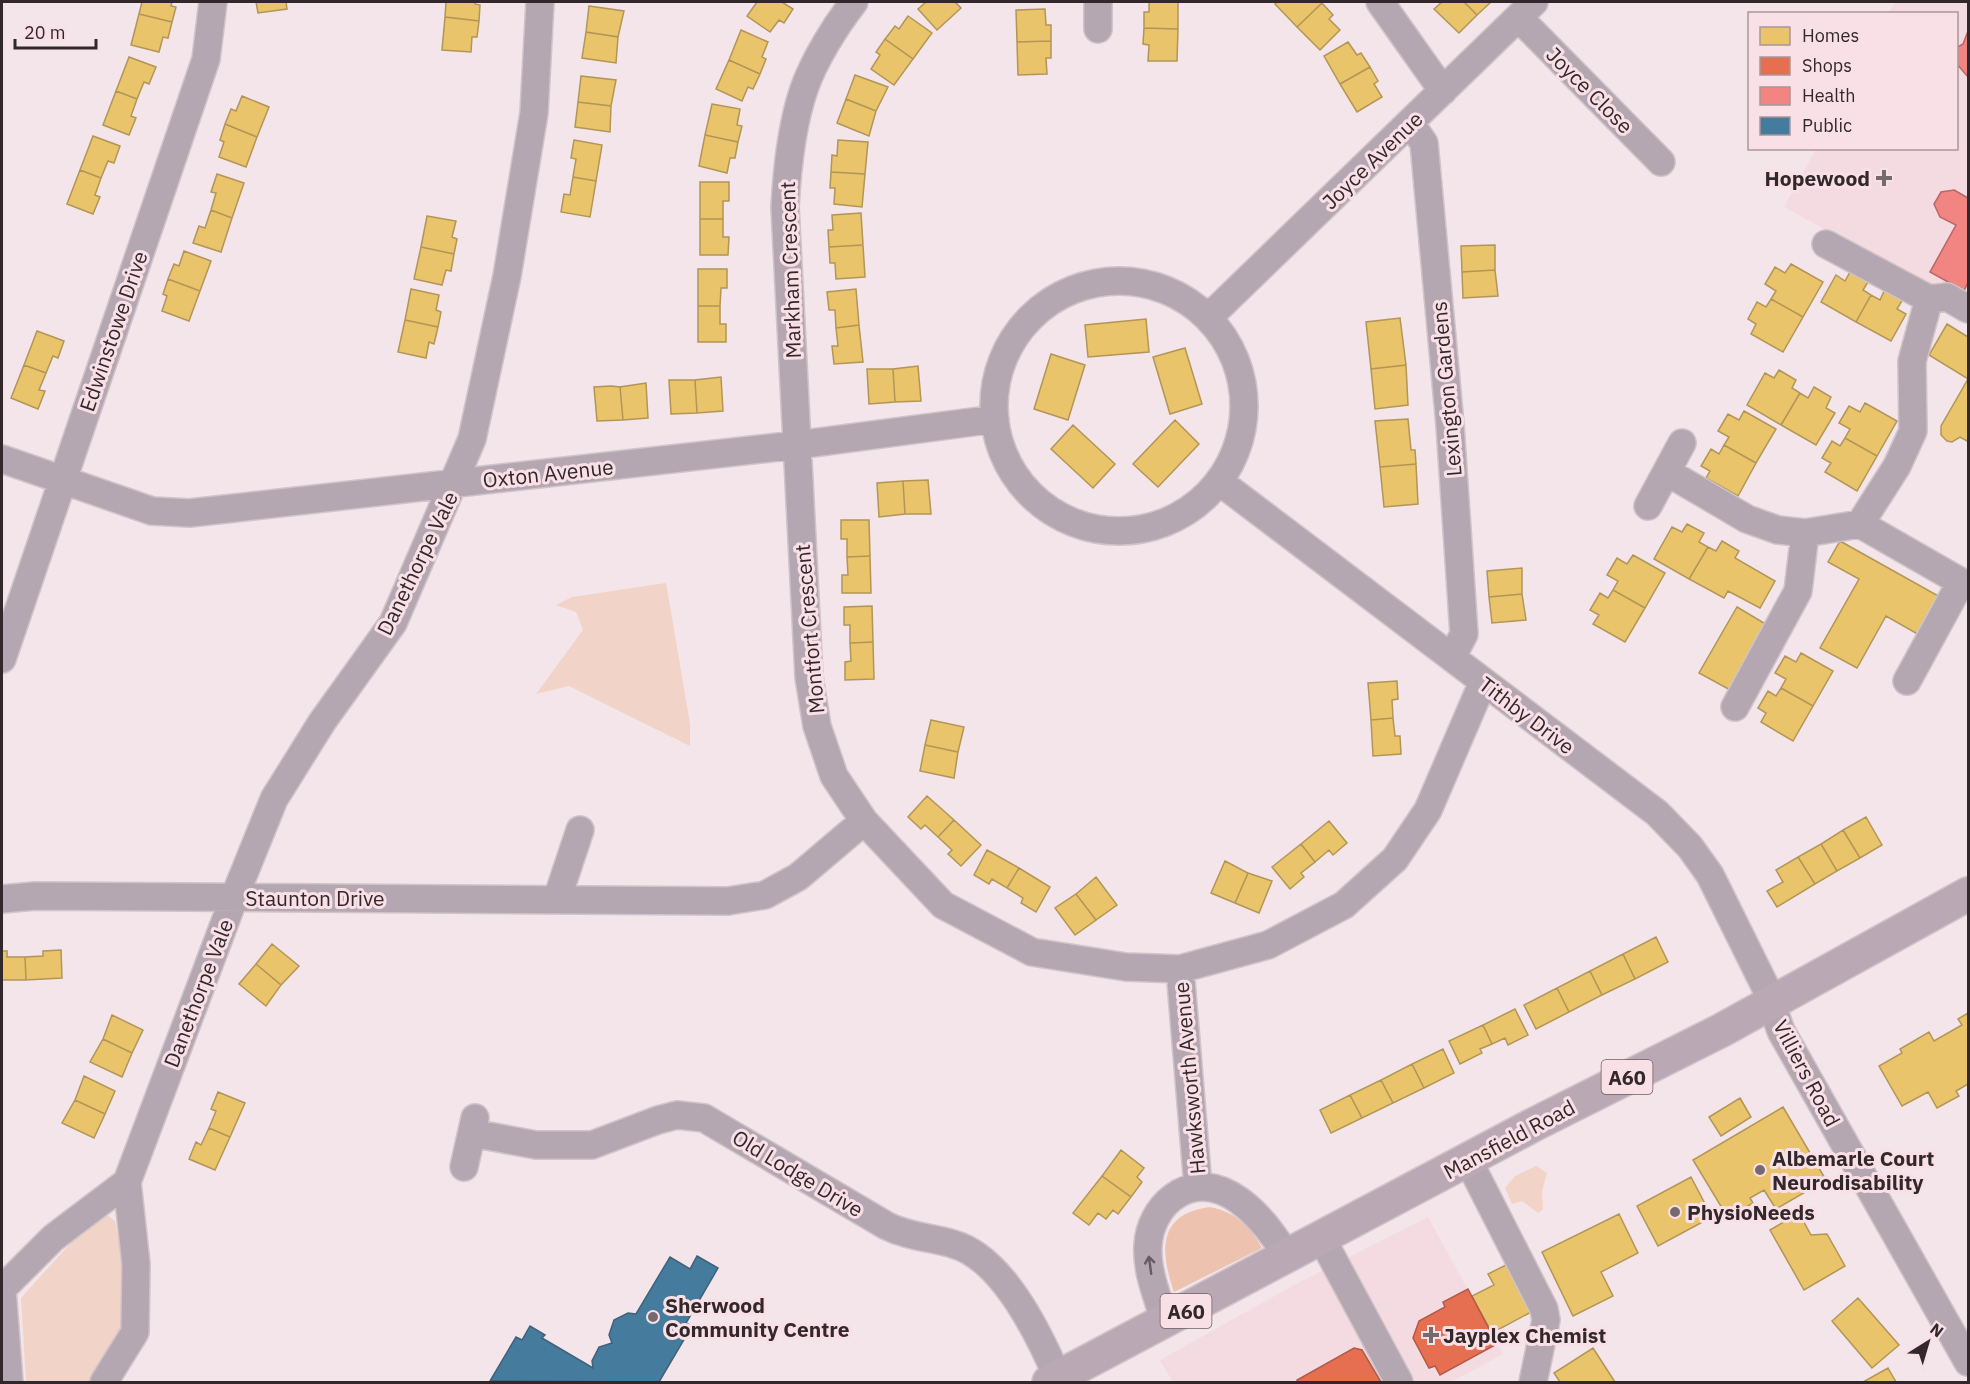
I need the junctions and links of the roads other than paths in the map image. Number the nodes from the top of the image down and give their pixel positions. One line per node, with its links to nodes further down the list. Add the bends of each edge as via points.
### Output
1 (213, 2): 20 (street, Edwinstowe Drive, via 206,59)
2 (540, 2): 22 (street, Danethorpe Vale, via 534,113 507,276 472,439)
3 (854, 2): 17 (street, Markham Crescent, via 838,21 804,89 787,173 785,207)
4 (1098, 2): 7 (street)
5 (1380, 2): 8 (street)
6 (1527, 10): 8 (street, Joyce Avenue); 10 (street, Joyce Close)
7 (1098, 29)
8 (1443, 91): 9 (street, Joyce Avenue)
9 (1410, 123): 14 (street, Joyce Avenue); 27 (street, Lexington Gardens, via 1424,143 1450,425 1464,634)
10 (1661, 162)
11 (1826, 244): 12 (street)
12 (1929, 299): 13 (street, via 1947,297); 24 (street, via 1912,361 1913,431 1897,466)
13 (1968, 309)
14 (1208, 318): 15 (street, via 1179,296 1144,284 1107,282 1072,290 1040,309 1019,331 995,388); 21 (street, via 1226,341 1244,397 1243,426 1235,455)
15 (995, 419): 17 (street, Oxton Avenue); 21 (street, via 1004,455 1024,487 1052,512 1086,527 1123,532 1160,525 1193,508)
16 (1682, 443): 19 (street)
17 (797, 445): 22 (street, Oxton Avenue); 32 (street, Montfort Crescent, via 809,677 817,726 834,776)
18 (2, 459): 20 (street, Oxton Avenue)
19 (1667, 472): 23 (street); 25 (street, via 1747,519)
20 (62, 480): 22 (street, Oxton Avenue, via 152,511 190,513); 28 (street, Edwinstowe Drive)
21 (1220, 482): 27 (street, Tithby Drive)
22 (455, 483): 35 (street, Danethorpe Vale, via 393,623 322,722 274,799)
23 (1648, 506)
24 (1860, 524): 25 (street); 26 (street)
25 (1805, 534): 31 (street, via 1798,591)
26 (1965, 584): 29 (street)
27 (1452, 657): 30 (street, Tithby Drive)
28 (2, 659)
29 (1907, 681)
30 (1483, 682): 38 (street, Montfort Crescent, via 1428,810 1395,859 1344,905 1268,945); 39 (street, Tithby Drive, via 1657,813 1690,847 1710,874)
31 (1735, 707)
32 (864, 821): 37 (street, Staunton Drive, via 798,877 765,895 728,901); 38 (street, Montfort Crescent, via 943,905 1032,952 1117,966)
33 (580, 830): 37 (street)
34 (1968, 894): 39 (highway, Mansfield Road / A60)
35 (234, 897): 36 (street, Staunton Drive); 37 (street, Staunton Drive); 42 (street, Danethorpe Vale)
36 (2, 899)
37 (557, 899)
38 (1180, 969): 43 (street, Hawksworth Avenue)
39 (1771, 1003): 40 (highway, Mansfield Road / A60); 48 (street, Villiers Road, via 1781,1031)
40 (1468, 1160): 44 (highway, Mansfield Road / A60); 53 (street, via 1544,1309 1546,1320)
41 (464, 1167): 49 (street, Old Lodge Drive, via 474,1125 536,1145 592,1145 677,1115 704,1118 887,1226 910,1236 954,1244 975,1254 1013,1293)
42 (127, 1182): 46 (street, via 52,1238); 51 (street, Danethorpe Vale, via 136,1264 135,1332)
43 (1198, 1186): 45 (street, Hawksworth Avenue, via 1233,1196 1253,1210 1276,1236); 47 (street, Hawksworth Avenue, one-way to 43, via 1151,1272 1151,1228 1162,1206 1179,1193)
44 (1322, 1239): 45 (highway, Mansfield Road / A60); 52 (street)
45 (1287, 1257): 47 (highway, Mansfield Road / A60)
46 (2, 1289): 50 (street)
47 (1165, 1322): 49 (highway, Mansfield Road / A60)
48 (1968, 1362)
49 (1054, 1380)
50 (9, 1383)
51 (104, 1383)
52 (1399, 1383)
53 (1533, 1383)

